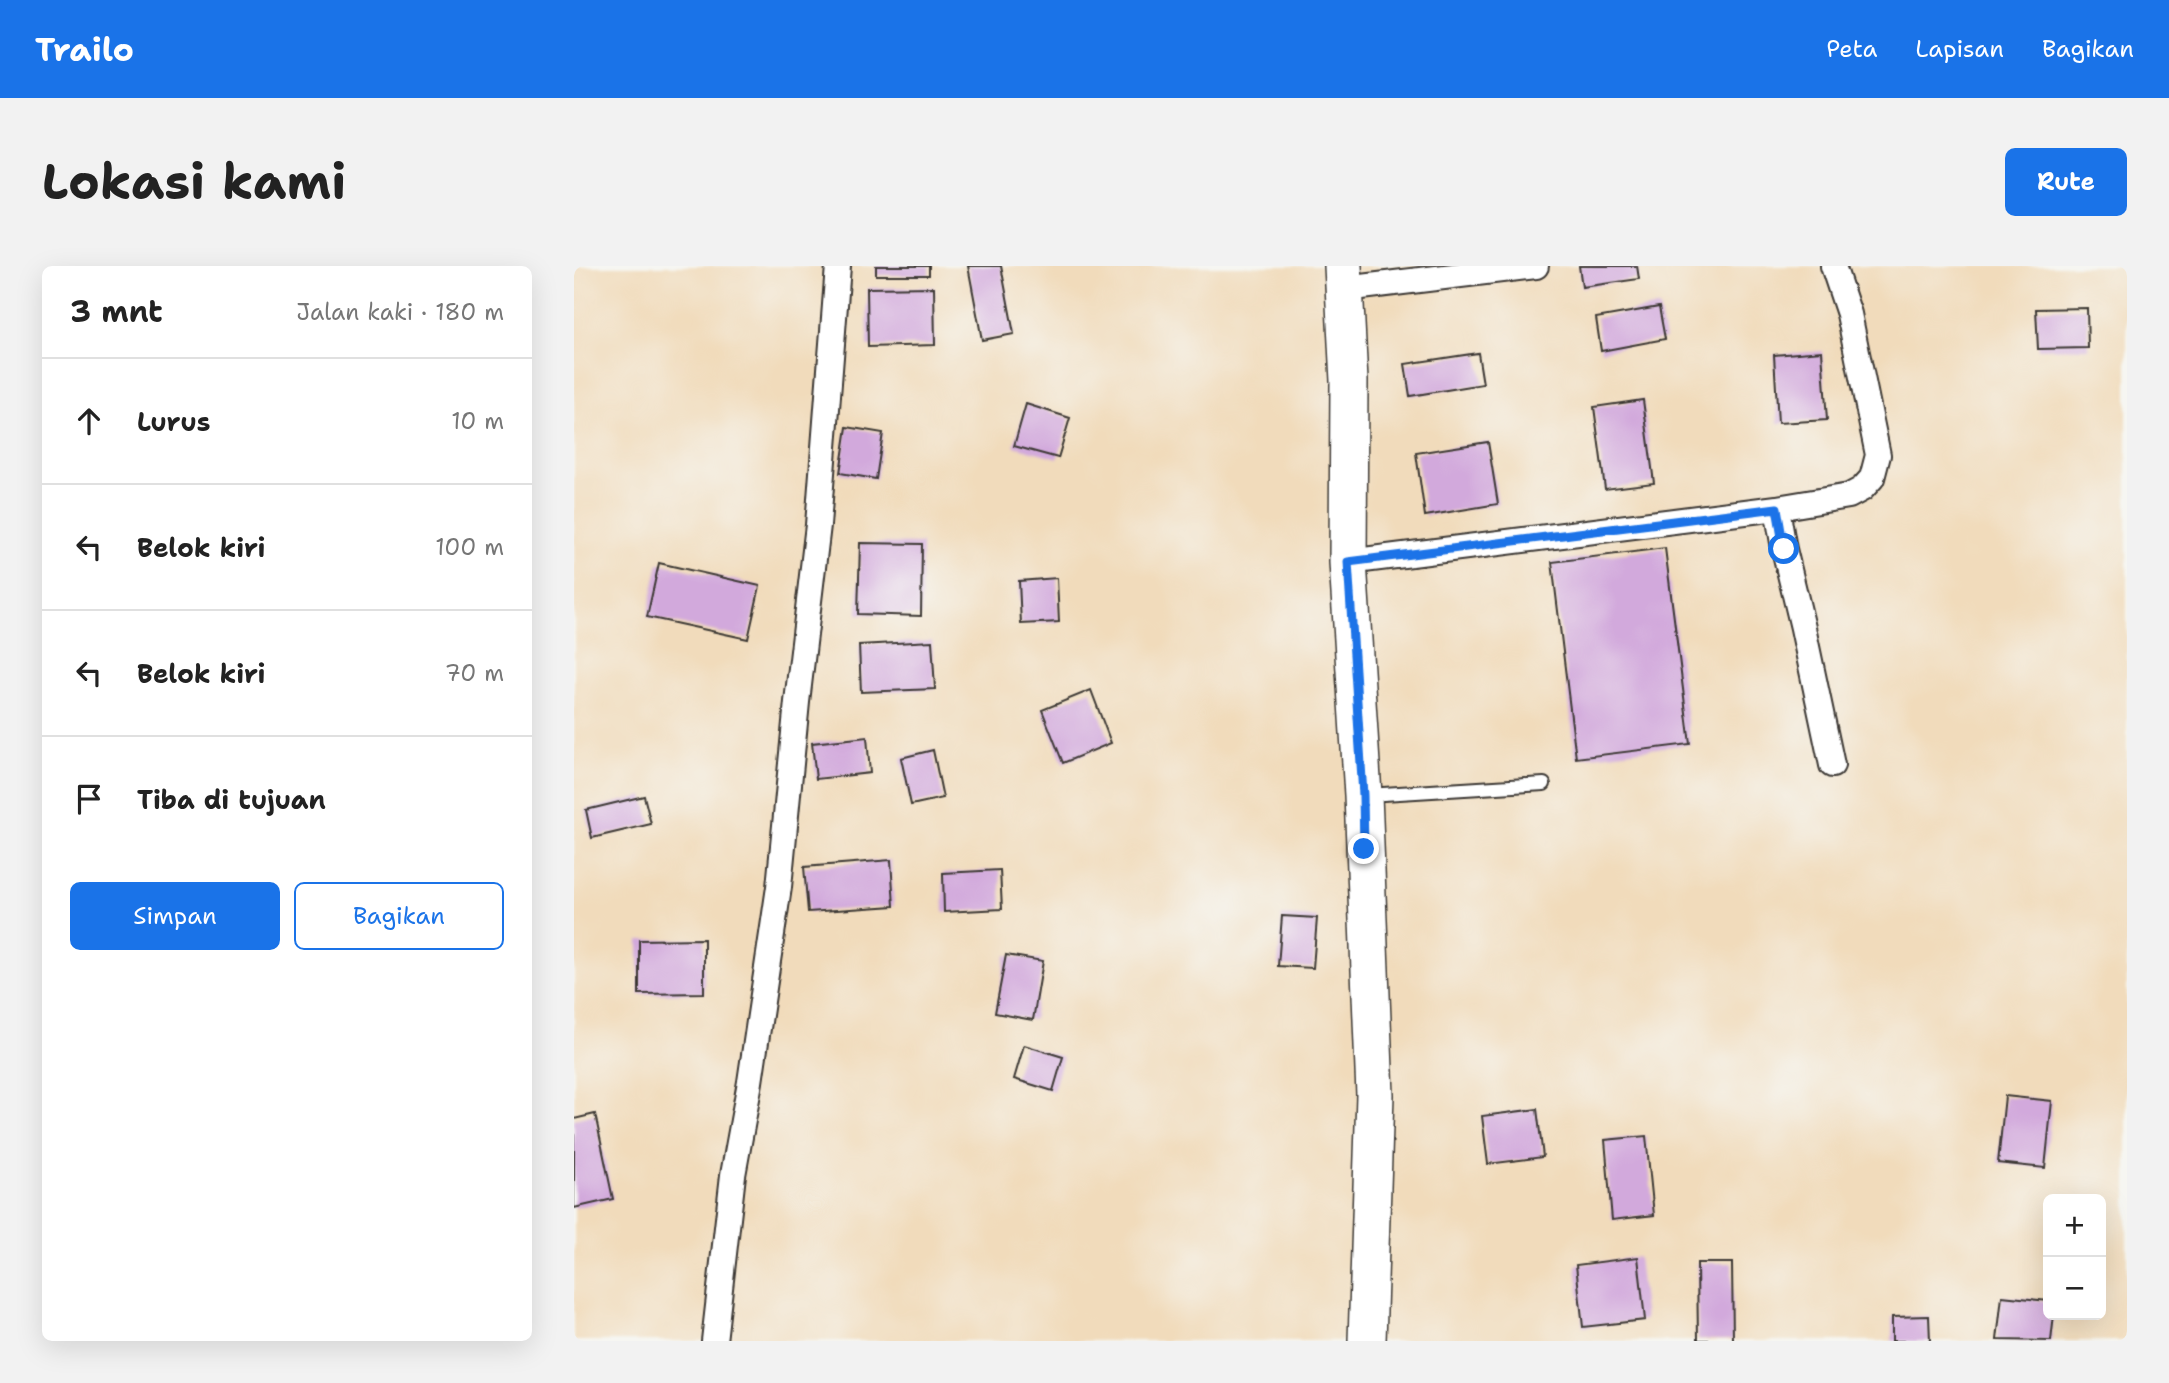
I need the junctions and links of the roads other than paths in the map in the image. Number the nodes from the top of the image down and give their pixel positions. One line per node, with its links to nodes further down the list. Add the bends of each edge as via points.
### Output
1 (838, 266): 10 (street, via 818,525 779,887 733,1175)
2 (1536, 266): 4 (street)
3 (1833, 266): 5 (street, via 1862,374 1878,455 1876,467 1862,489 1849,496)
4 (1344, 278): 6 (street, via 1349,381)
5 (1777, 508): 6 (street); 7 (street)
6 (1348, 562): 9 (street)
7 (1832, 765)
8 (1544, 784): 9 (lane)
9 (1363, 795): 11 (street, via 1375,1095)
10 (714, 1341)
11 (1367, 1341)

